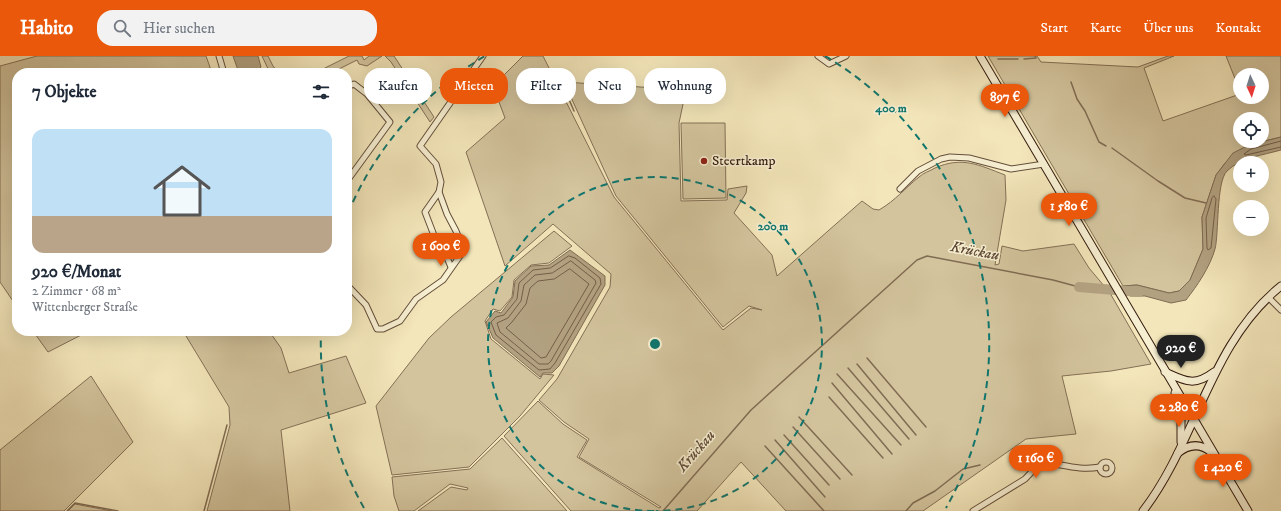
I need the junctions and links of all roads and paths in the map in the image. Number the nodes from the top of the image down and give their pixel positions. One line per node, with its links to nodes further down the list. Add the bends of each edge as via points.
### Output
1 (219, 56): 6 (street)
2 (483, 56): 11 (street, via 420,146 436,164 441,182)
3 (818, 56): 4 (street, via 828,64)
4 (846, 56)
5 (980, 56): 8 (main road)
6 (223, 68)
7 (352, 85): 9 (street, via 367,94 390,122)
8 (1044, 164): 10 (street, via 1011,169 999,168 969,158 950,157 918,171); 18 (main road)
9 (352, 174)
10 (900, 189)
11 (439, 192): 12 (street, via 462,246 462,253); 12 (street, via 424,212)
12 (451, 267): 14 (street, via 443,280 416,298 400,321 383,329 377,329 366,305)
13 (1281, 286): 15 (main road)
14 (352, 291)
15 (1268, 297): 16 (street); 17 (main road, via 1242,326)
16 (1281, 310)
17 (1216, 371): 18 (main road, via 1202,380 1192,382); 20 (main road)
18 (1165, 372): 19 (main road)
19 (1174, 387): 20 (main road); 21 (main road, via 1181,420)
20 (1193, 418): 21 (main road); 23 (main road)
21 (1182, 444): 22 (main road)
22 (1178, 453): 23 (main road, via 1197,445); 26 (main road, via 1161,486)
23 (1215, 455): 27 (main road)
24 (1100, 467): 25 (street, via 1078,469 1041,462 1024,479)
25 (973, 511)
26 (1142, 511)
27 (1248, 511)

